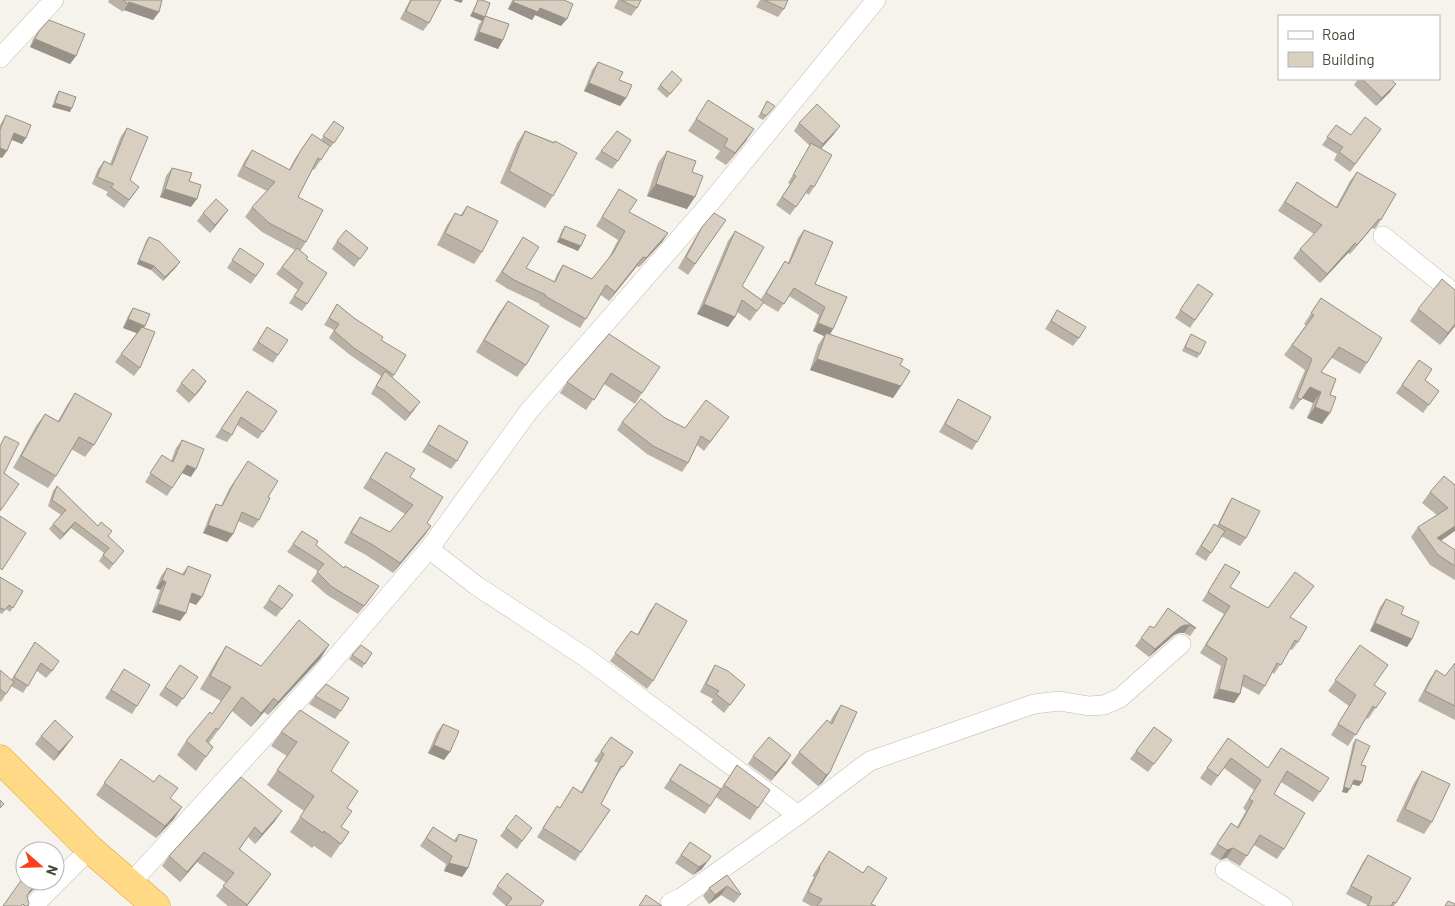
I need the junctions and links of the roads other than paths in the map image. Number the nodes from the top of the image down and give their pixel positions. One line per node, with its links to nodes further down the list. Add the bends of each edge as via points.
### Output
1 (54, 0): 3 (street)
2 (876, 0): 6 (street, via 706,208 529,410)
3 (0, 58)
4 (1384, 236): 5 (street)
5 (1455, 294)
6 (429, 549): 9 (street, via 477,586 585,657); 12 (street, via 326,670)
7 (1181, 644): 9 (street, via 1120,698 1104,705 1059,701 1034,704 870,761)
8 (0, 759): 10 (highway)
9 (798, 815): 13 (street)
10 (90, 849): 12 (highway); 14 (street)
11 (1225, 870): 16 (street)
12 (130, 884): 15 (highway)
13 (670, 903)
14 (33, 906)
15 (156, 906)
16 (1282, 906)

